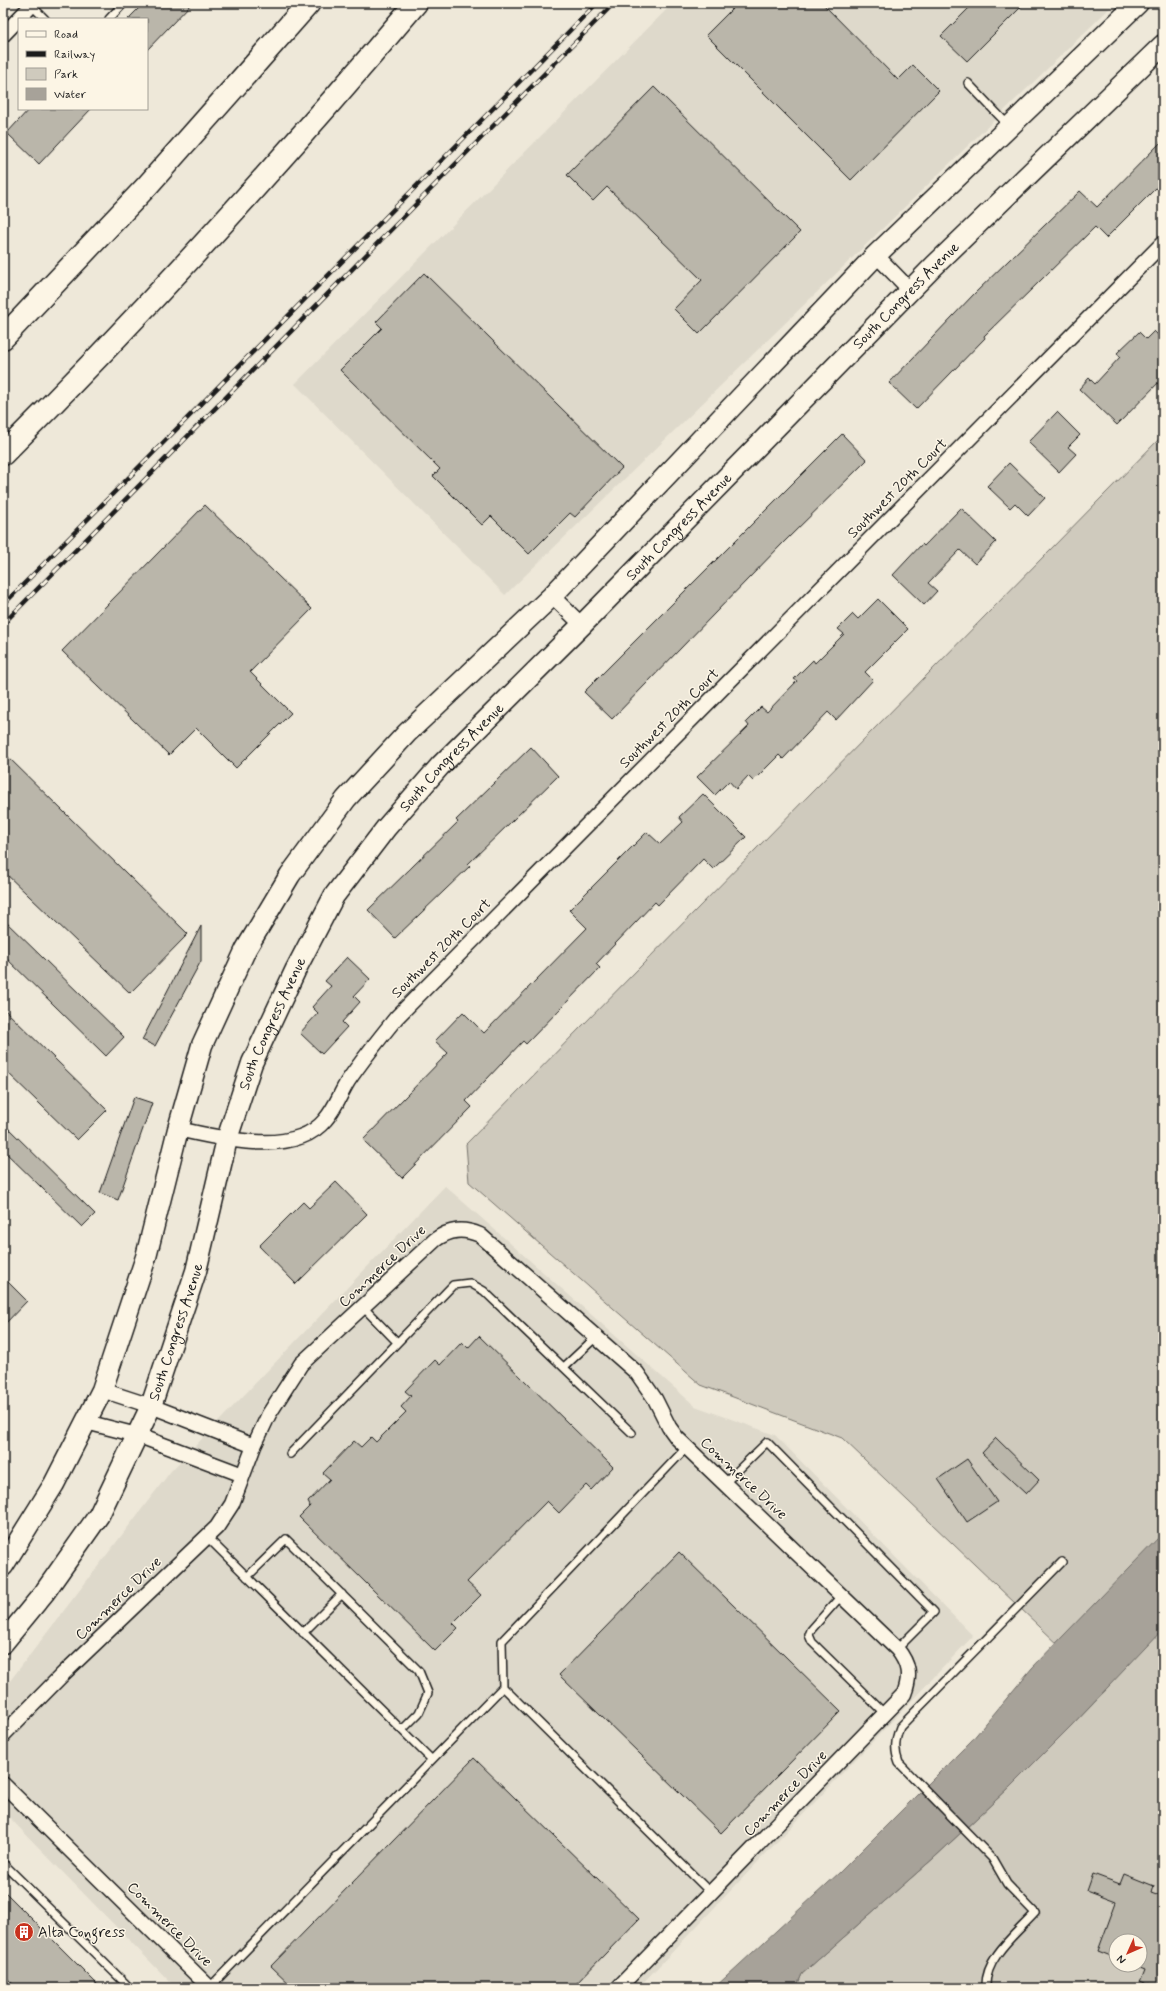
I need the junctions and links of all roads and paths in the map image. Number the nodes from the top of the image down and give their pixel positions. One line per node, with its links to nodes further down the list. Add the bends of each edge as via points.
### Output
1 (124, 3): 8 (lane)
2 (309, 3): 17 (highway, via 148,186)
3 (416, 3): 18 (highway, via 251,193 111,344)
4 (1138, 3): 13 (main road)
5 (33, 4): 6 (street); 7 (lane)
6 (19, 18)
7 (44, 18)
8 (110, 18)
9 (18, 20): 10 (street)
10 (3, 35)
11 (1163, 45): 16 (main road, South Congress Avenue)
12 (968, 83): 13 (lane)
13 (1009, 127): 15 (main road)
14 (1163, 243): 22 (street, Southwest 20th Court, via 396,1018 371,1048 325,1121 309,1134 289,1141)
15 (876, 255): 16 (street); 19 (main road)
16 (910, 290): 20 (main road, South Congress Avenue)
17 (3, 338)
18 (3, 454)
19 (552, 596): 20 (street); 21 (main road, via 397,744 346,799 290,875 246,950 202,1044)
20 (582, 625): 22 (main road, South Congress Avenue, via 440,766 386,828 334,896 252,1063)
21 (178, 1129): 22 (street, Southwest 20th Court); 27 (main road, via 146,1257)
22 (227, 1140): 28 (main road, South Congress Avenue, via 196,1271)
23 (363, 1307): 24 (street, Commerce Drive, via 434,1240 456,1229 469,1230 480,1235); 25 (lane); 32 (street, Commerce Drive, via 301,1364 269,1414)
24 (596, 1337): 26 (lane); 33 (street, Commerce Drive, via 637,1373 669,1428)
25 (398, 1342): 26 (lane, via 453,1285 470,1283 484,1290); 34 (lane)
26 (564, 1367): 30 (lane)
27 (102, 1390): 28 (street); 29 (main road)
28 (151, 1406): 31 (main road, South Congress Avenue); 32 (street)
29 (86, 1422): 31 (street); 39 (main road, via 54,1484)
30 (632, 1432)
31 (137, 1435): 35 (street); 44 (main road, South Congress Avenue, via 99,1514 44,1593)
32 (254, 1446): 35 (street, Commerce Drive)
33 (686, 1448): 36 (street, Commerce Drive); 46 (lane, via 502,1641)
34 (290, 1454)
35 (243, 1476): 37 (street, Commerce Drive, via 225,1516)
36 (724, 1483): 42 (street, Commerce Drive); 45 (lane, via 767,1442 934,1612)
37 (207, 1538): 40 (lane); 49 (street, Commerce Drive, via 64,1673)
38 (1062, 1562): 57 (lane, via 900,1727 895,1745 899,1763 992,1858 1007,1884 1035,1913 991,1964)
39 (3, 1566)
40 (247, 1577): 41 (lane, via 286,1539); 43 (lane)
41 (342, 1594): 43 (lane); 48 (lane, via 419,1671 428,1693 419,1713)
42 (841, 1596): 45 (street, Commerce Drive); 47 (lane, via 809,1635 812,1642)
43 (303, 1633): 48 (lane)
44 (3, 1643)
45 (897, 1649): 47 (street, Commerce Drive, via 908,1671 908,1683 904,1694)
46 (503, 1687): 50 (lane); 53 (lane)
47 (885, 1714): 53 (street, Commerce Drive)
48 (402, 1730): 50 (lane)
49 (3, 1735)
50 (431, 1760): 55 (lane)
51 (3, 1784): 55 (street, Commerce Drive)
52 (3, 1863): 54 (lane)
53 (711, 1893): 56 (street, Commerce Drive)
54 (130, 1988)
55 (210, 1988)
56 (618, 1988)
57 (986, 1988)

